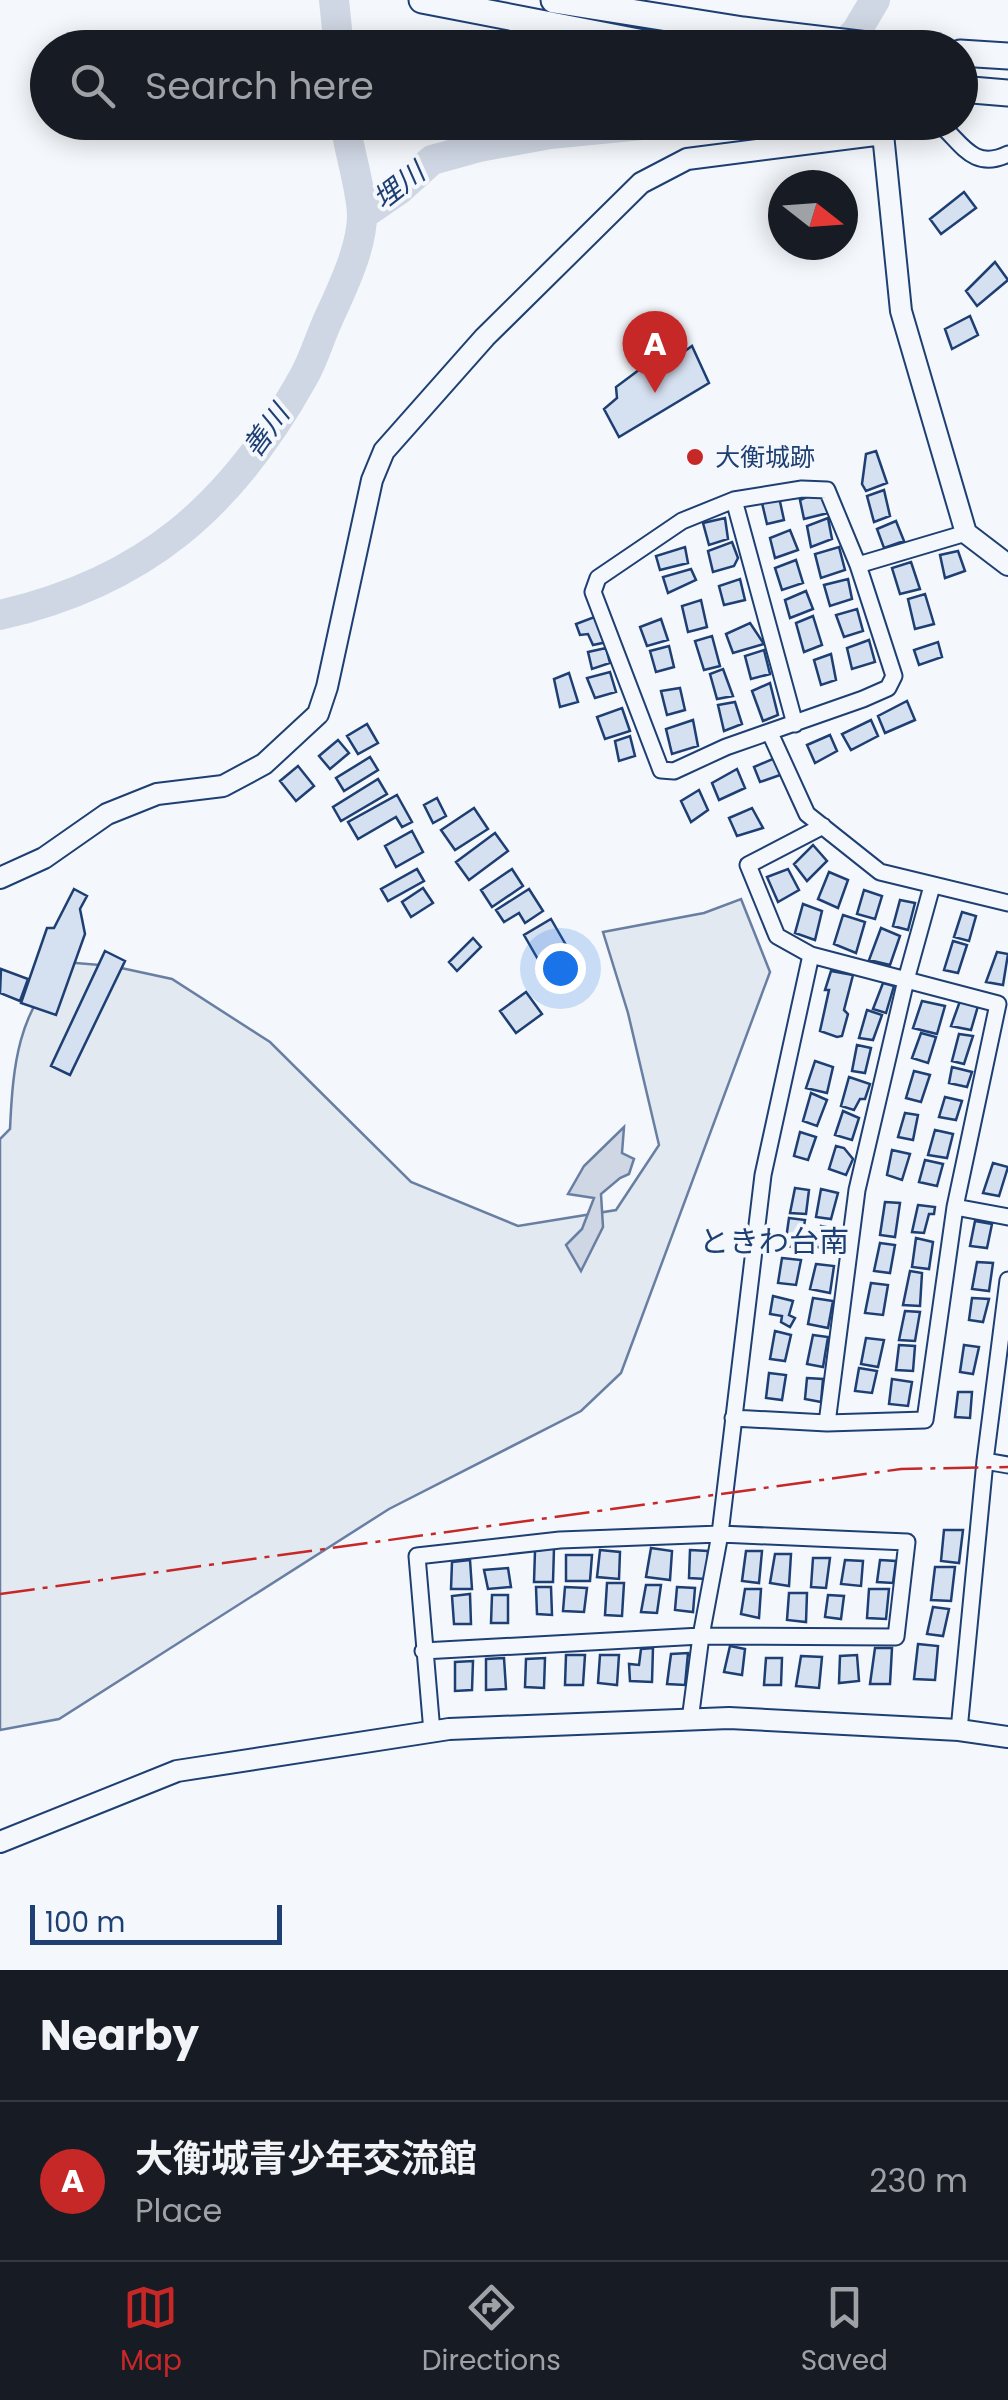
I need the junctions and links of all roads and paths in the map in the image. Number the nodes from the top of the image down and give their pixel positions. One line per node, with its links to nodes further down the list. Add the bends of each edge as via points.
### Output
1 (422, 0): 3 (highway)
2 (554, 0): 4 (highway)
3 (576, 30)
4 (741, 30)
5 (978, 54): 6 (highway)
6 (1008, 56)
7 (978, 90): 8 (highway)
8 (1008, 92)
9 (836, 140): 20 (street, via 687,159 641,183 485,337 384,451 318,714 264,764 223,786 157,794 107,814 44,858)
10 (884, 140): 14 (street, via 901,312)
11 (953, 140): 12 (street, via 982,158)
12 (1008, 154)
13 (734, 500): 16 (street, via 827,490); 17 (street); 18 (street, via 682,521 598,578 594,592 661,770 674,772)
14 (966, 532): 15 (street); 16 (street)
15 (1008, 565)
16 (858, 566): 17 (street, via 894,676 888,688)
17 (795, 724): 18 (street)
18 (770, 733): 19 (street, via 808,814)
19 (823, 826): 21 (street, via 880,872); 23 (street, via 748,865 776,936)
20 (0, 878)
21 (932, 886): 22 (street); 24 (street)
22 (1008, 903)
23 (811, 954): 24 (street); 28 (street, via 763,1174)
24 (906, 980): 25 (street, via 998,1004); 29 (street, via 857,1190)
25 (955, 1206): 26 (street); 29 (street, via 925,1420)
26 (1008, 1217)
27 (1008, 1280): 30 (street)
28 (733, 1418): 29 (street); 32 (street)
29 (827, 1423)
30 (985, 1461): 31 (street); 36 (street)
31 (1008, 1465)
32 (720, 1534): 33 (street); 33 (street, via 907,1542 896,1637); 34 (street, via 560,1540 417,1556)
33 (701, 1636): 34 (street); 35 (street)
34 (423, 1651): 37 (street)
35 (690, 1720): 36 (street); 37 (street)
36 (958, 1730): 38 (street)
37 (432, 1732): 39 (street, via 177,1771)
38 (1008, 1737)
39 (0, 1842)

